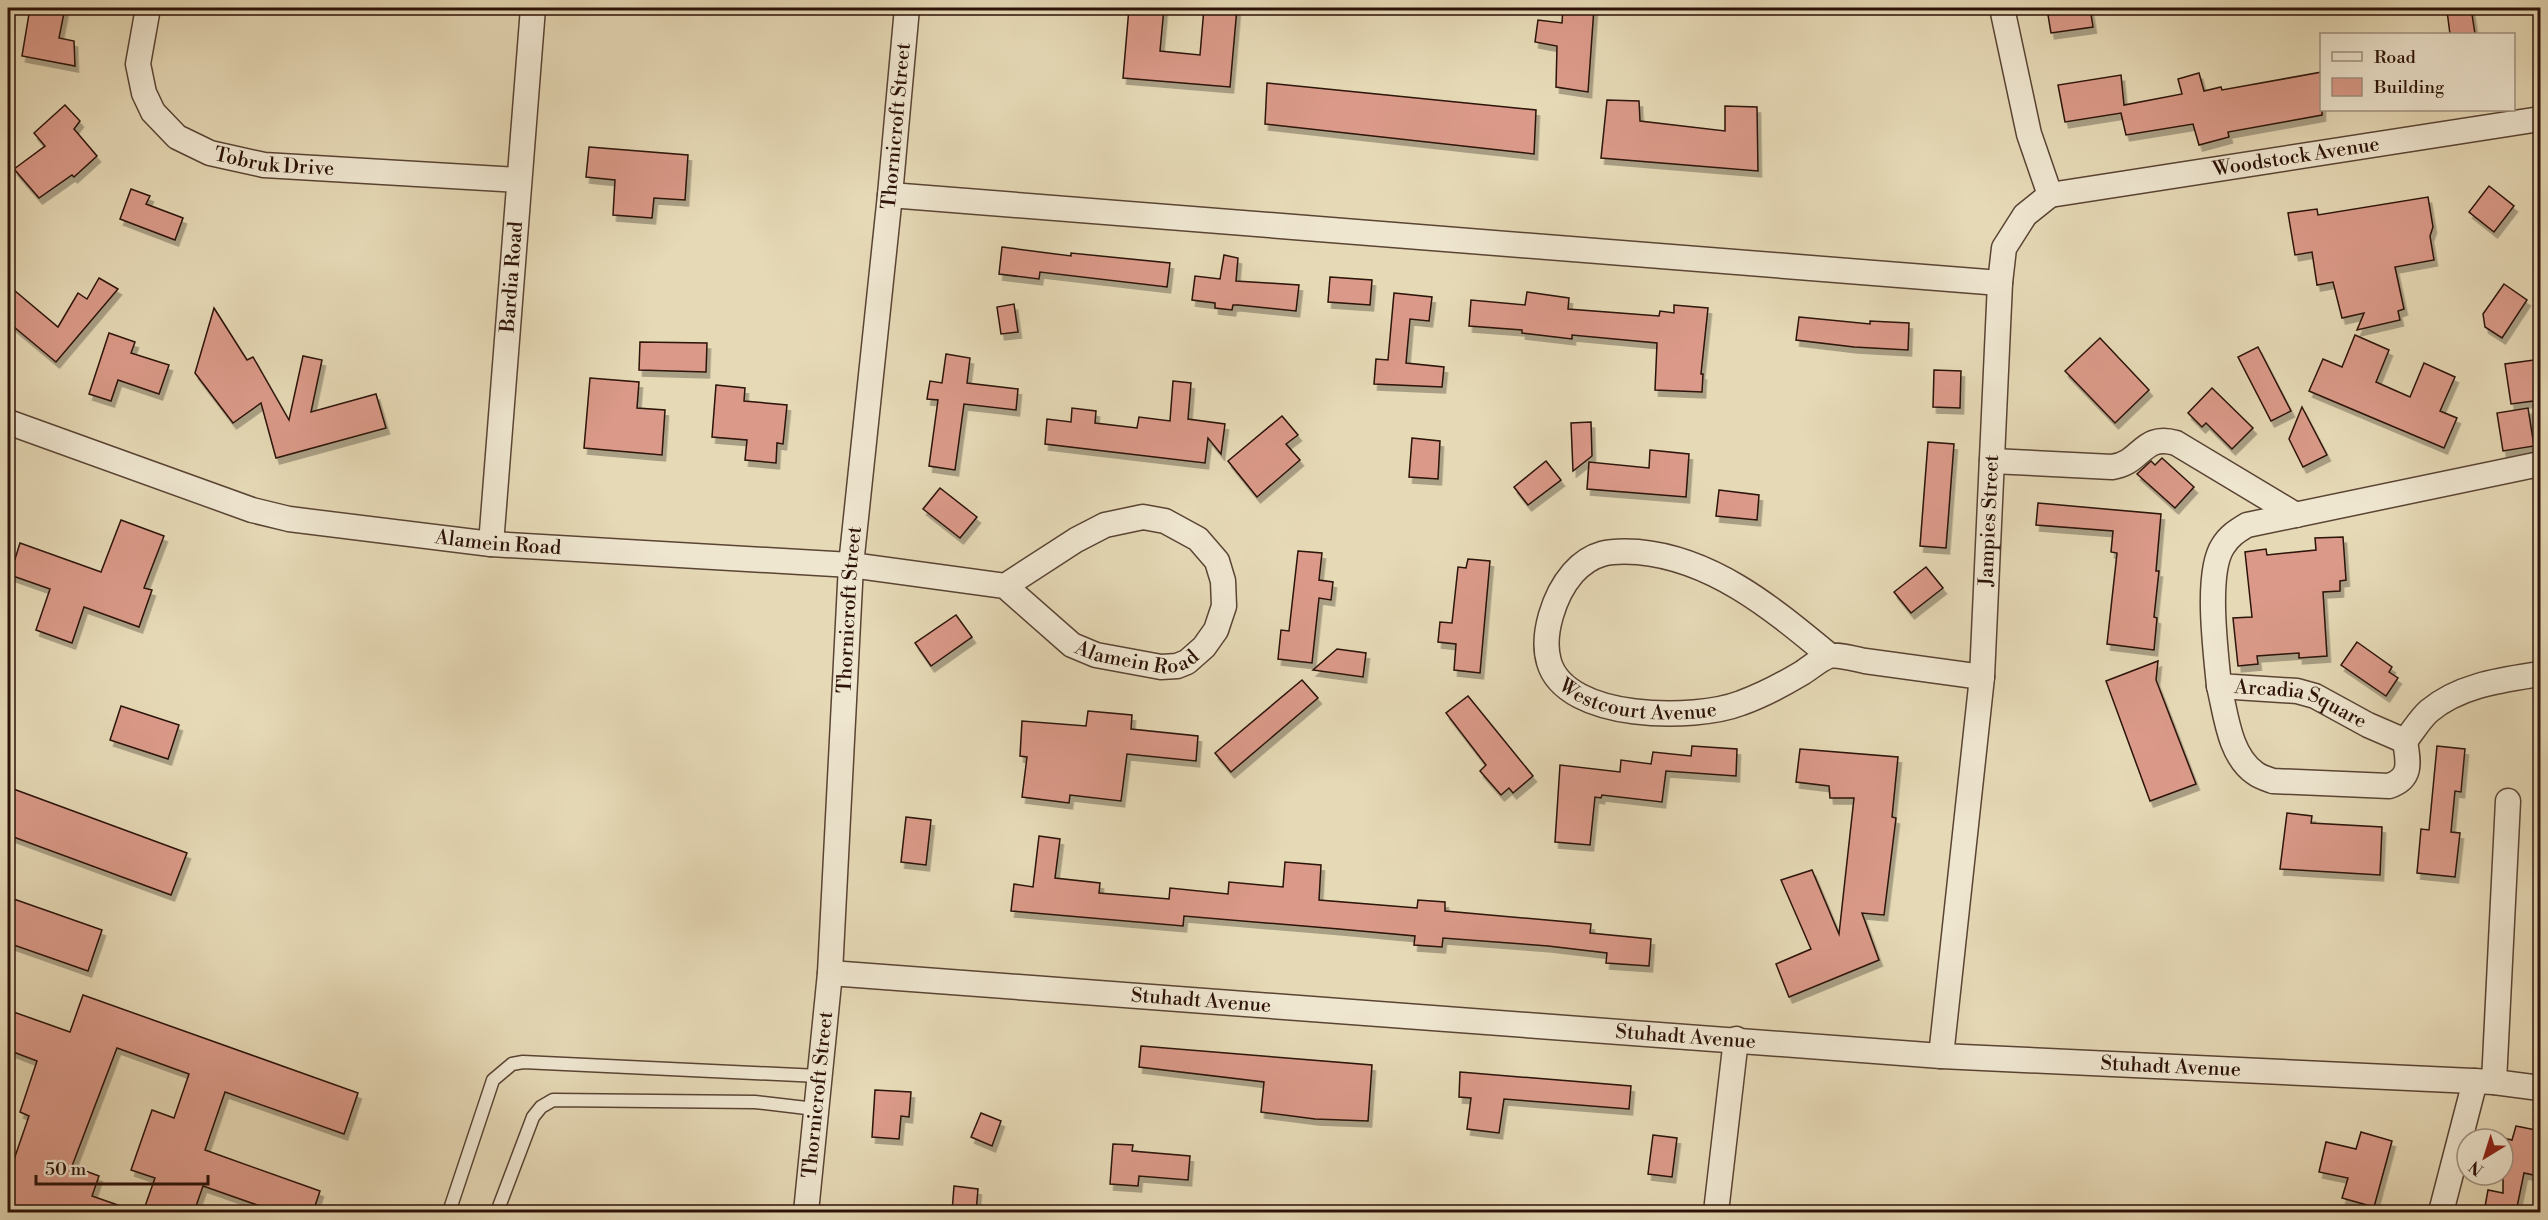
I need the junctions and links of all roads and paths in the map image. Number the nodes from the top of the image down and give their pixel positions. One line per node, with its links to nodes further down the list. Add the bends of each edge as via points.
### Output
1 (148, 8): 6 (street, Tobruk Drive, via 138,64 144,93 153,112 177,137 210,153 264,165)
2 (533, 8): 6 (street, Bardia Road)
3 (906, 8): 7 (street, Thornicroft Street)
4 (2002, 8): 8 (street, via 2030,134)
5 (2541, 119): 8 (street, Woodstock Avenue)
6 (519, 180): 14 (street, Bardia Road)
7 (890, 195): 9 (street); 15 (street, Thornicroft Street)
8 (2050, 195): 9 (street, Jampies Street, via 2025,215 2004,248)
9 (2000, 283): 11 (street, Jampies Street)
10 (8, 422): 14 (street, Alamein Road, via 252,510 289,519)
11 (1992, 461): 13 (street, via 2112,467 2122,465 2149,442 2164,440); 19 (street, Jampies Street)
12 (2541, 464): 13 (street, Arcadia Square)
13 (2296, 515): 20 (street, Arcadia Square, via 2247,525 2231,535 2221,548 2214,590)
14 (491, 544): 15 (street, Alamein Road)
15 (850, 565): 16 (street, Alamein Road); 23 (street, Thornicroft Street)
16 (1005, 586): 16 (street, Alamein Road, via 1105,525 1143,517 1165,521 1198,539 1217,561 1224,581 1224,606 1216,630 1204,647 1187,662 1161,667 1095,655 1072,645)
17 (1830, 656): 17 (street, Westcourt Avenue, via 1772,691 1738,705 1694,714 1610,709 1579,697 1559,682 1545,648 1554,607 1565,583 1580,565 1596,554 1612,550 1685,561 1775,610); 19 (street)
18 (2541, 674): 21 (street, via 2504,679 2454,694 2428,712)
19 (1982, 677): 25 (street, Jampies Street)
20 (2219, 686): 21 (street, Arcadia Square, via 2297,691 2315,696); 21 (street, via 2235,746 2256,774 2273,781 2389,786 2399,783 2406,773)
21 (2405, 741)
22 (2508, 801): 27 (street)
23 (830, 973): 24 (street, Stuhadt Avenue); 26 (street, Thornicroft Street)
24 (1736, 1039): 25 (street, Stuhadt Avenue); 33 (street)
25 (1941, 1056): 27 (street, Stuhadt Avenue)
26 (819, 1076): 29 (street, Thornicroft Street); 30 (lane, via 512,1064 493,1080)
27 (2485, 1081): 28 (street, Stuhadt Avenue); 34 (street)
28 (2541, 1088)
29 (815, 1109): 31 (lane, via 755,1102 553,1100 533,1117); 32 (street, Thornicroft Street)
30 (449, 1212)
31 (497, 1212)
32 (806, 1212)
33 (1716, 1212)
34 (2441, 1212)

